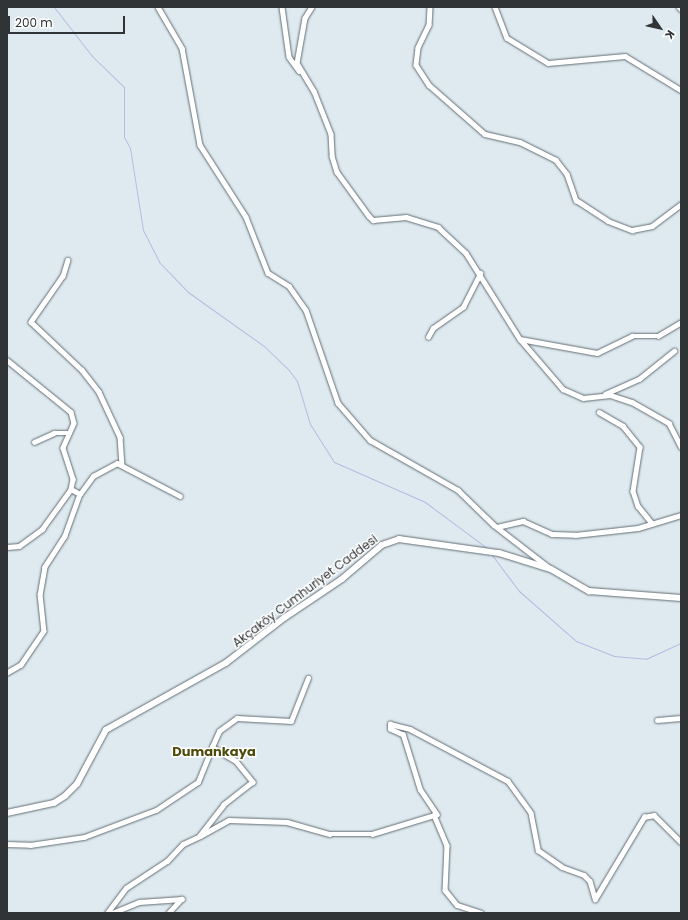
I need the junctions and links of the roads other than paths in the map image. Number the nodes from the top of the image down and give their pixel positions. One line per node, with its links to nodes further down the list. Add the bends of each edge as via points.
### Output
1 (158, 7): 27 (street, via 182,48 200,145 246,217 268,273 289,286 306,310 338,403 370,440 458,490)
2 (282, 7): 6 (street, via 289,57)
3 (312, 7): 6 (street, via 305,18 297,52)
4 (430, 7): 8 (street, via 430,22 418,48 416,65 429,85 485,134 520,142 556,160 567,174 576,200 608,221 632,230 652,226)
5 (495, 7): 7 (street, via 507,38 548,63 625,56)
6 (301, 73): 10 (street, via 314,91 331,134 332,156 337,172 369,216 373,220 406,217 433,224 463,249)
7 (681, 90)
8 (681, 204)
9 (68, 260): 21 (street, via 63,276 31,322 82,370 99,392 120,437)
10 (480, 273): 12 (street, via 463,307 434,328); 13 (street)
11 (681, 322): 13 (street, via 665,334 632,336 597,353)
12 (428, 337)
13 (520, 339): 16 (street, via 568,392 583,398)
14 (674, 352): 16 (street, via 639,379)
15 (7, 360): 18 (street, via 68,408 73,418)
16 (603, 395): 20 (street, via 626,399 660,417 669,424)
17 (599, 412): 26 (street, via 623,426 640,447 633,491 638,506)
18 (70, 433): 19 (street, via 54,433); 22 (street, via 63,448 73,479)
19 (34, 442)
20 (681, 447)
21 (122, 465): 23 (street, via 112,465 93,476); 24 (street)
22 (71, 489): 23 (street); 28 (street, via 42,529 19,546)
23 (80, 494): 31 (street, via 65,536 45,568 40,594 44,631 21,665)
24 (180, 496)
25 (681, 515): 26 (street)
26 (652, 522): 27 (street, via 638,528 563,536 523,521)
27 (497, 527): 29 (street)
28 (7, 547)
29 (551, 569): 30 (main road, Akçaköy Cumhuriyet Caddesi, via 589,591); 36 (main road, Akçaköy Cumhuriyet Caddesi, via 499,553 441,544 399,539 382,545 342,579 284,618 254,644 106,730 77,784 65,796 54,803)
30 (681, 598)
31 (7, 673)
32 (308, 678): 35 (street, via 291,721 237,718 219,731)
33 (681, 718): 34 (street)
34 (657, 720)
35 (212, 747): 38 (street, via 236,762 253,782 224,805); 40 (street, via 198,782 156,810 84,837 30,845)
36 (7, 813)
37 (438, 817): 38 (street, via 425,816 372,834 329,834 287,822 229,820); 39 (street, via 420,790 403,736 390,729 390,724 410,729 508,781 531,814 538,850 562,867 584,875 590,881 595,900 644,817 654,815); 44 (street, via 447,845 445,890 457,904)
38 (200, 836): 41 (street, via 183,844 167,861 126,888)
39 (681, 842)
40 (7, 844)
41 (107, 913)
42 (112, 913): 43 (street, via 132,903 182,899)
43 (170, 913)
44 (481, 913)

